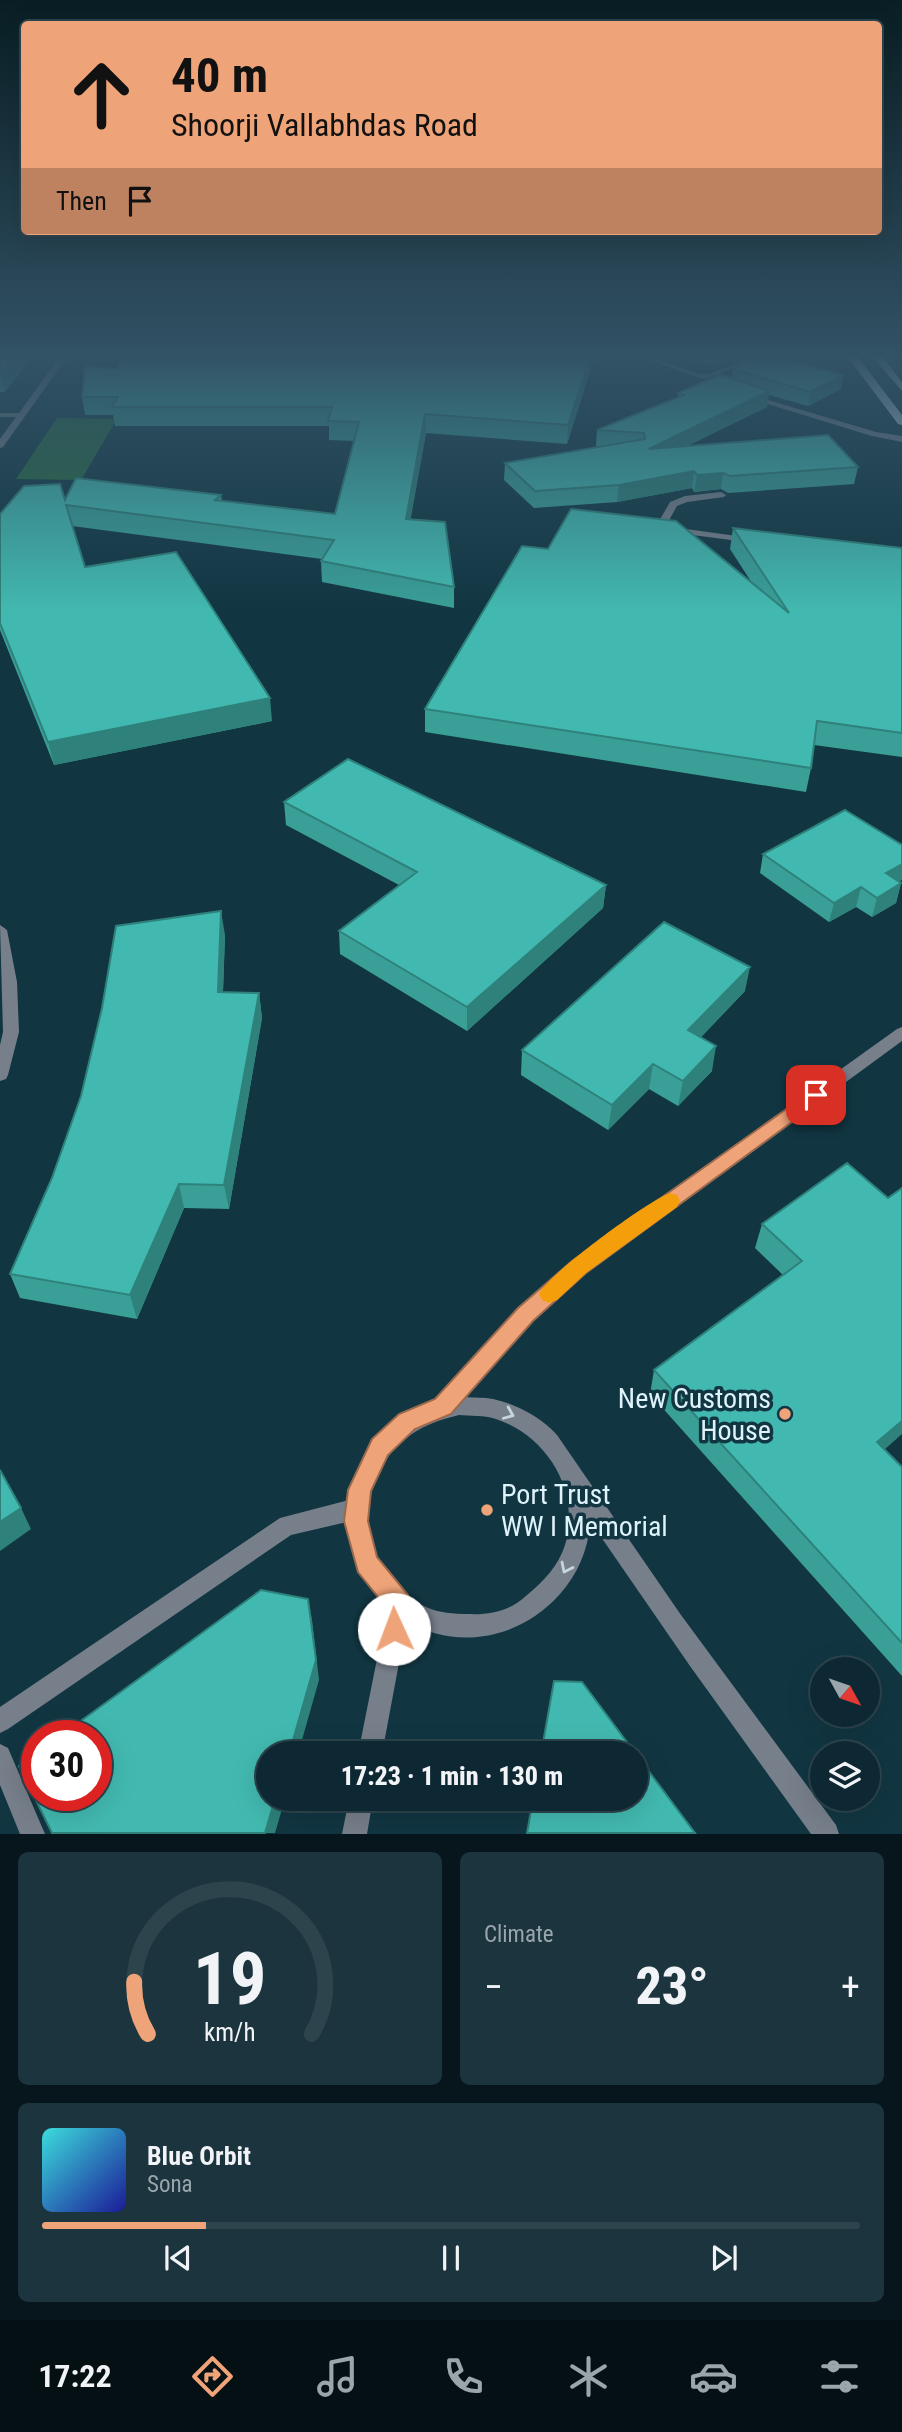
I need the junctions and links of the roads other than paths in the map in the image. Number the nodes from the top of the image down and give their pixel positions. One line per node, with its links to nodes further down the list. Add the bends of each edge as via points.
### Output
1 (721, 495): 2 (street, via 673,504 663,523 677,530)
2 (762, 542)
3 (0, 930): 5 (street, via 10,982 11,1032)
4 (902, 1033): 6 (street, via 579,1267 526,1314)
5 (0, 1074)
6 (443, 1407): 7 (street, one-way to 7, via 492,1406 530,1423 552,1443); 8 (street, via 407,1422 380,1447 359,1490)
7 (573, 1478): 9 (street, one-way to 9, via 579,1528 568,1566 557,1584 521,1616 479,1628 428,1621); 16 (street, via 693,1653)
8 (358, 1509): 9 (street, via 356,1521 366,1563); 10 (street, via 287,1525)
9 (399, 1604): 11 (street)
10 (0, 1720)
11 (373, 1741)
12 (0, 1756): 14 (street)
13 (359, 1811): 15 (street)
14 (33, 1833)
15 (355, 1833)
16 (827, 1833)

